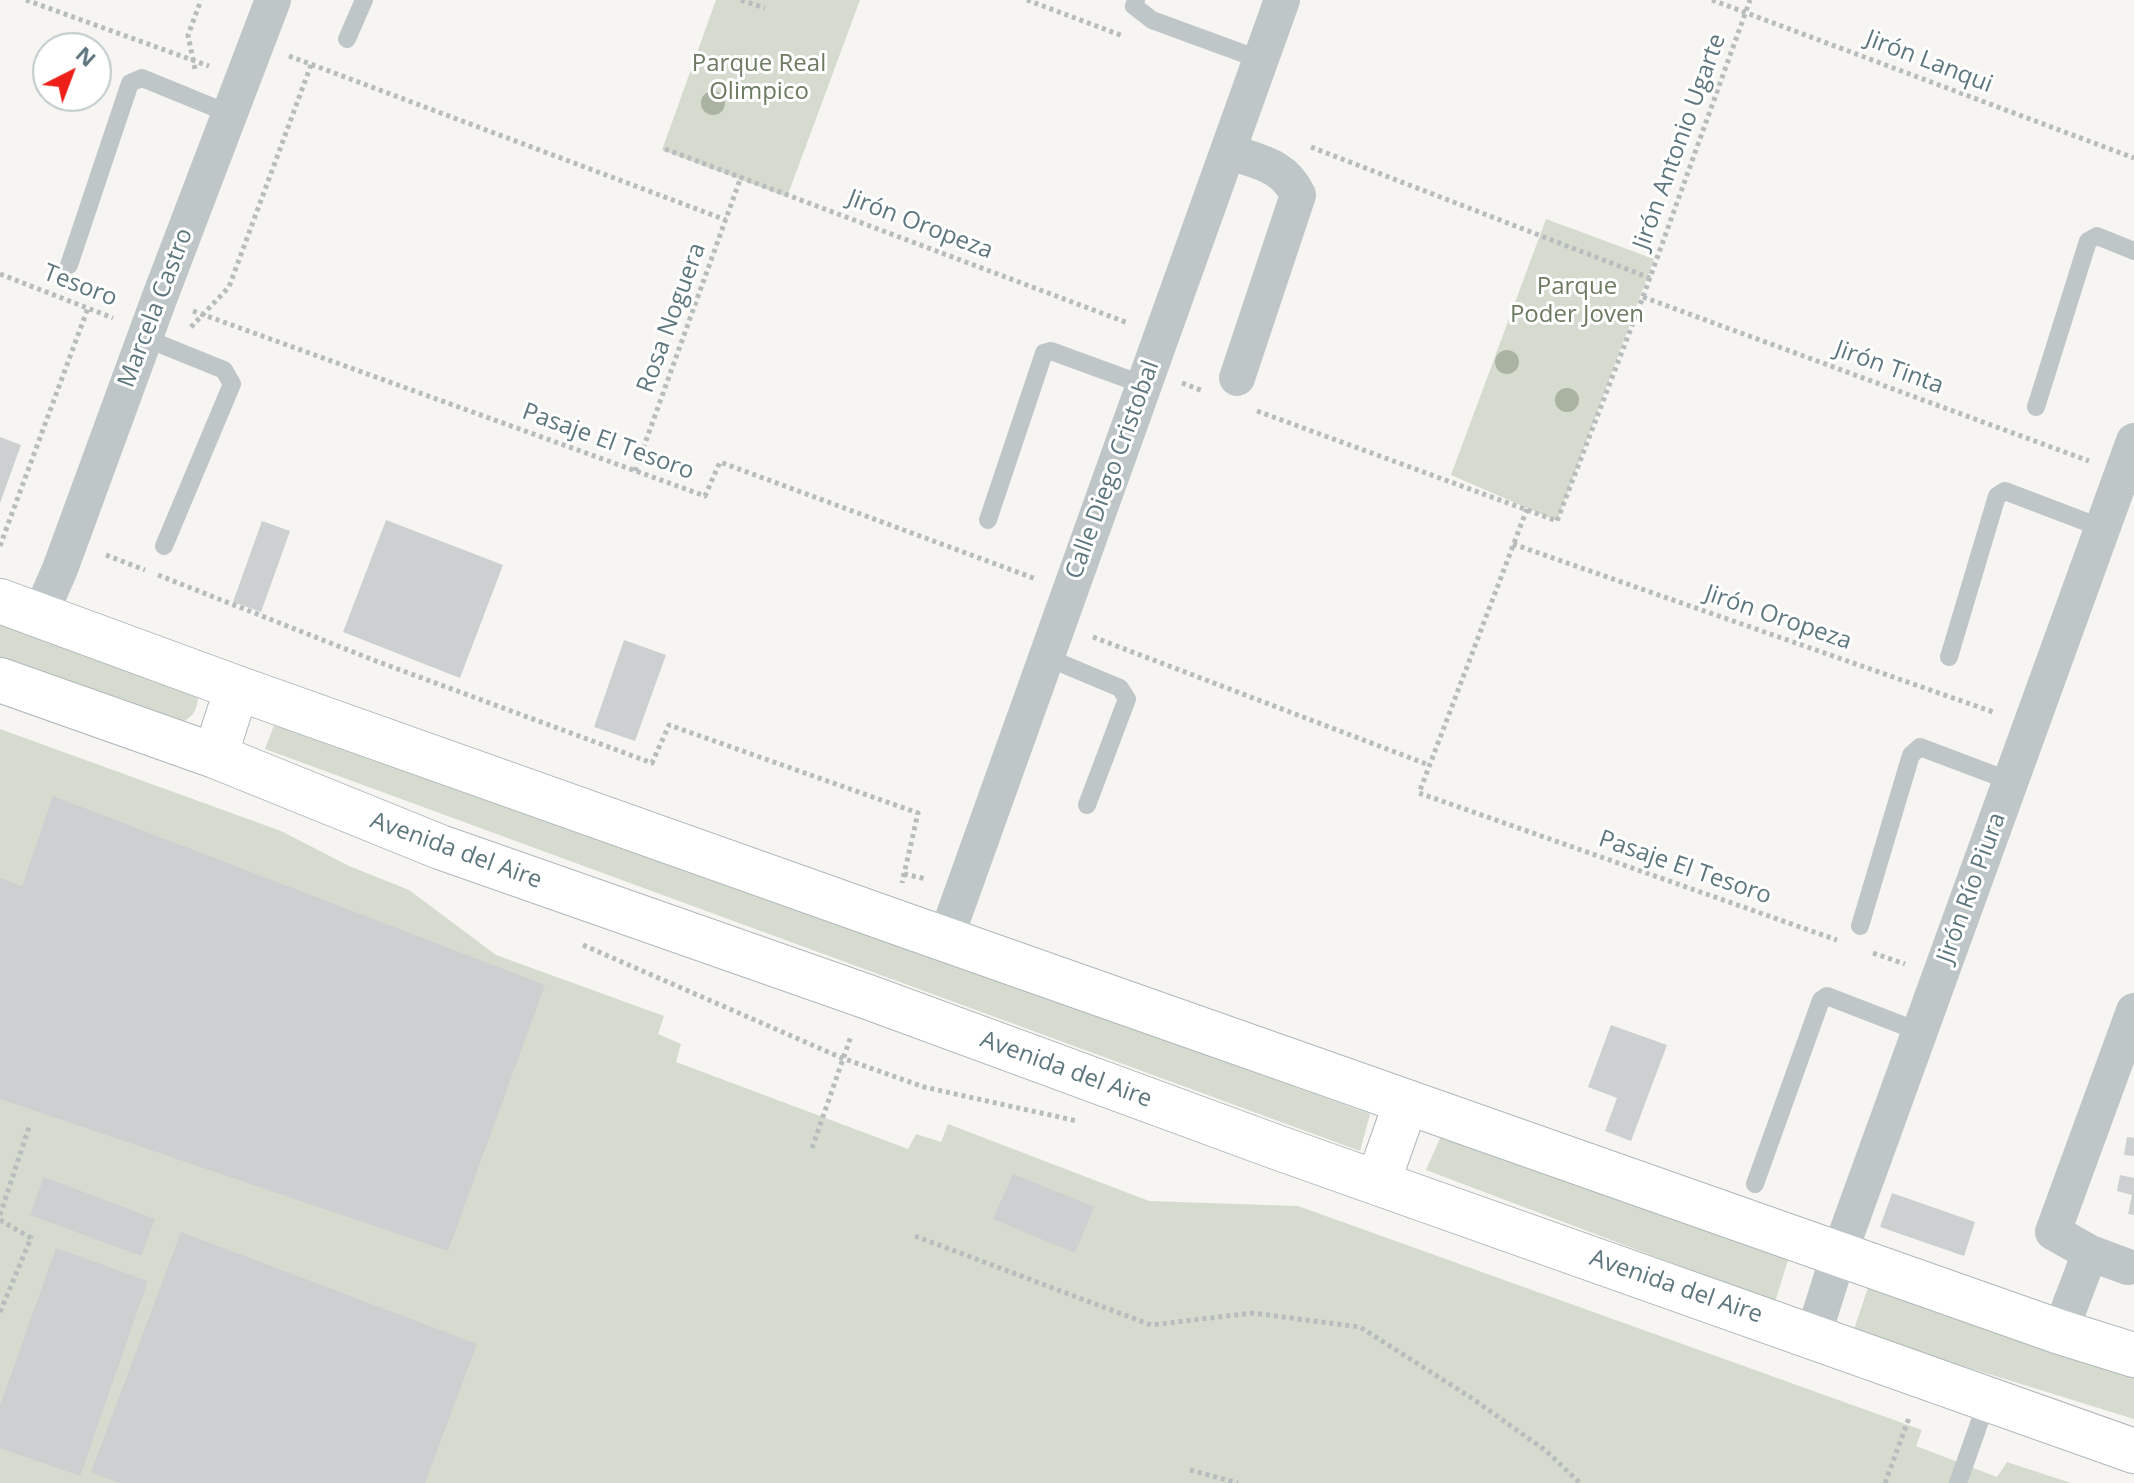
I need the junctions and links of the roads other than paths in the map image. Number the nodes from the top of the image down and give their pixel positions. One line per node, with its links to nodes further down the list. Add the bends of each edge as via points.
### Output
1 (273, 0): 7 (street, Marcela Castro)
2 (364, 0): 5 (lane)
3 (1136, 0): 6 (lane, via 1134,6 1152,20)
4 (1282, 0): 6 (street, Calle Diego Cristobal)
5 (347, 39)
6 (1261, 60): 8 (street, Calle Diego Cristobal)
7 (230, 114): 10 (lane, via 142,78 130,83); 11 (street, Marcela Castro)
8 (1228, 151): 12 (street, Calle Diego Cristobal); 13 (street, via 1283,172 1298,195)
9 (2134, 251): 14 (lane, via 2097,236 2088,241)
10 (69, 265)
11 (156, 329): 18 (lane, via 224,370 232,384); 19 (street, Marcela Castro, via 60,569)
12 (1146, 378): 16 (lane, via 1044,353); 20 (street, Calle Diego Cristobal)
13 (1231, 393)
14 (2036, 407)
15 (2128, 457): 17 (street, Jirón Río Piura)
16 (988, 520)
17 (2102, 528): 21 (lane, via 2005,491 1997,496); 25 (street, Jirón Río Piura)
18 (164, 546)
19 (20, 609): 23 (main road)
20 (1058, 624): 26 (lane, via 1127,699); 28 (street, Calle Diego Cristobal)
21 (1949, 657)
22 (0, 680): 24 (main road, Avenida del Aire)
23 (237, 688): 24 (main road); 28 (main road)
24 (215, 756): 32 (main road, Avenida del Aire, via 440,847)
25 (2010, 781): 27 (lane, via 1920,747 1911,755); 30 (street, Jirón Río Piura)
26 (1087, 805)
27 (1860, 926)
28 (945, 940): 31 (main road)
29 (2134, 1011): 34 (street, via 2053,1232)
30 (1920, 1032): 33 (lane, via 1827,996 1821,1000); 35 (street, Jirón Río Piura)
31 (1406, 1103): 32 (main road); 35 (main road)
32 (1378, 1182): 38 (main road, Avenida del Aire)
33 (1755, 1184)
34 (2090, 1253): 36 (street); 37 (street)
35 (1839, 1254): 37 (main road); 38 (street, Jirón Río Piura)
36 (2128, 1267)
37 (2060, 1332): 39 (main road)
38 (1813, 1336): 40 (main road, Avenida del Aire)
39 (2134, 1355)
40 (1987, 1401): 41 (main road, Avenida del Aire); 42 (lane)
41 (2134, 1451)
42 (1958, 1483)

